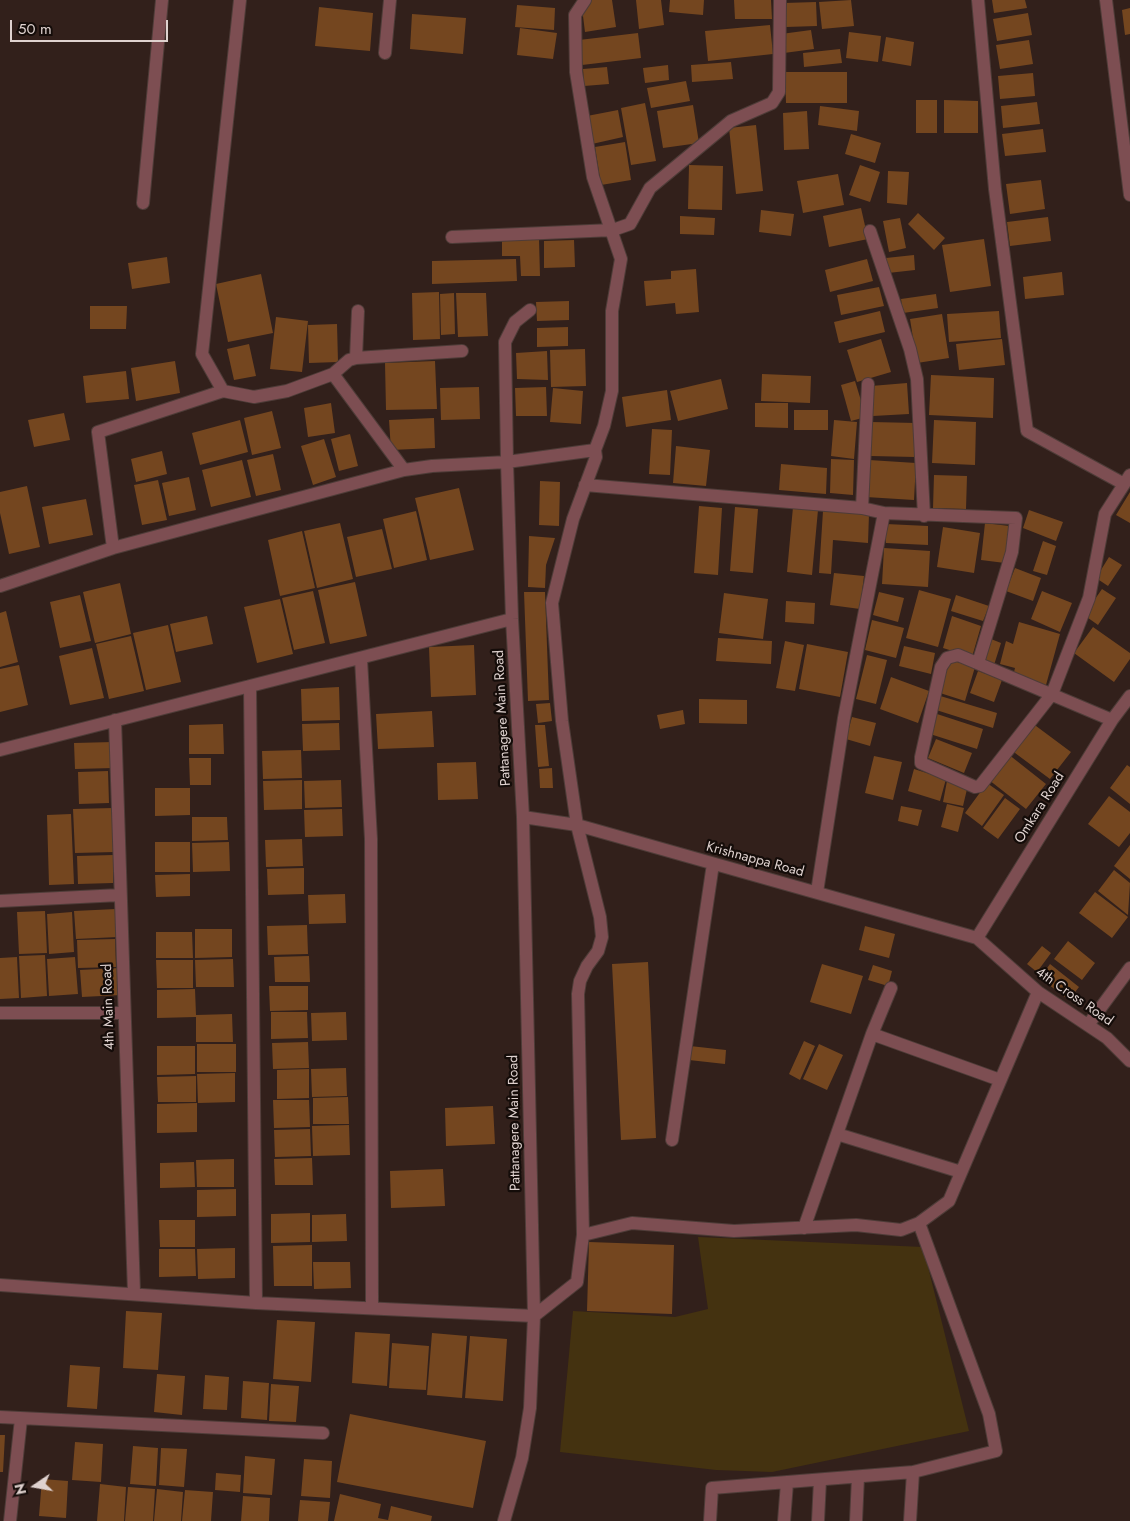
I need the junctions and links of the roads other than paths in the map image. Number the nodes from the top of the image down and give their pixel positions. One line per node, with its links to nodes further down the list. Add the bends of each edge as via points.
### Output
1 (162, 0): 10 (street)
2 (240, 0): 20 (street, via 202,354)
3 (390, 0): 8 (street)
4 (585, 0): 11 (street, via 575,15 576,72 593,177)
5 (780, 0): 11 (street, via 779,92 772,103 731,121 718,131 650,188 630,224)
6 (978, 0): 24 (street, via 995,189 1027,431)
7 (1106, 0): 9 (street)
8 (385, 53)
9 (1130, 195)
10 (142, 203)
11 (613, 230): 13 (street); 21 (street, via 622,259 612,311 612,391)
12 (870, 231): 28 (street, via 917,379)
13 (452, 237)
14 (530, 310): 22 (street, Pattanagere Main Road, via 515,322 505,342)
15 (358, 311): 17 (street)
16 (462, 350): 17 (street)
17 (356, 358): 18 (street)
18 (333, 374): 20 (street, via 287,391 254,397); 23 (street)
19 (868, 384): 26 (street)
20 (223, 392): 29 (street, via 98,432)
21 (595, 450): 22 (street); 25 (street, via 596,458)
22 (507, 462): 23 (street); 31 (street, Pattanagere Main Road)
23 (404, 470): 29 (street)
24 (1127, 480): 35 (street, via 1105,514 1089,598)
25 (585, 485): 26 (street); 41 (street, via 552,603 562,721)
26 (862, 508): 27 (street)
27 (884, 513): 28 (street); 43 (street, via 844,718)
28 (924, 516): 33 (street, via 1016,518 1012,552)
29 (113, 548): 30 (street)
30 (0, 586)
31 (512, 619): 32 (street); 40 (street, Pattanagere Main Road)
32 (361, 659): 34 (street); 65 (street, via 371,838)
33 (978, 663): 35 (street); 35 (street, via 958,655 947,658 942,667 921,756 924,766 980,786)
34 (250, 686): 37 (street); 64 (street)
35 (1052, 694): 38 (street)
36 (1130, 696): 38 (street, Omkara Road)
37 (116, 720): 39 (street); 44 (street, 4th Main Road)
38 (1112, 720): 46 (street, Omkara Road)
39 (0, 750)
40 (523, 817): 41 (street, Krishnappa Road); 66 (street, Pattanagere Main Road)
41 (578, 825): 42 (street, Krishnappa Road); 61 (street, via 602,937 598,951 580,981 578,994)
42 (714, 864): 43 (street, Krishnappa Road); 57 (street)
43 (817, 892): 46 (street, Krishnappa Road)
44 (120, 895): 45 (street); 51 (street, 4th Main Road)
45 (0, 901)
46 (977, 938): 49 (street, 4th Cross Road)
47 (1130, 968): 52 (street)
48 (891, 988): 53 (street)
49 (1038, 992): 52 (street, 4th Cross Road); 55 (street)
50 (0, 1013): 51 (street)
51 (124, 1013): 63 (street, 4th Main Road)
52 (1088, 1025): 54 (street, 4th Cross Road)
53 (872, 1034): 55 (street); 56 (street)
54 (1130, 1061)
55 (1000, 1080): 58 (street)
56 (837, 1134): 58 (street); 60 (street)
57 (672, 1140)
58 (961, 1172): 59 (street, via 949,1201)
59 (919, 1223): 60 (street, via 900,1230 856,1225); 70 (street, via 990,1414 996,1452)
60 (804, 1228): 61 (street, via 734,1231 632,1223)
61 (583, 1235): 66 (street, via 577,1282)
62 (0, 1284): 63 (street)
63 (134, 1293): 64 (street)
64 (256, 1302): 65 (street)
65 (372, 1307): 66 (street)
66 (534, 1316): 75 (street, Pattanagere Main Road, via 530,1408 522,1458)
67 (0, 1417): 68 (street)
68 (21, 1419): 69 (street); 74 (street)
69 (323, 1433)
70 (913, 1472): 71 (street); 80 (street)
71 (858, 1477): 72 (street); 79 (street)
72 (820, 1480): 73 (street); 78 (street)
73 (787, 1483): 76 (street, via 712,1488); 77 (street)
74 (10, 1521)
75 (504, 1521)
76 (710, 1521)
77 (784, 1521)
78 (818, 1521)
79 (856, 1521)
80 (910, 1521)

